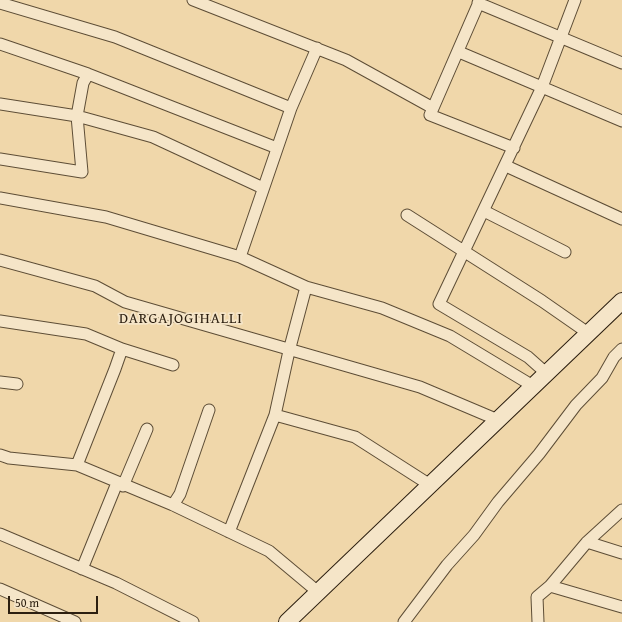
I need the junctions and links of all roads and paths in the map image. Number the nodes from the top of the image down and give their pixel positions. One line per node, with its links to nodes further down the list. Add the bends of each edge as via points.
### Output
1 (193, 0): 7 (street)
2 (575, 0): 5 (street)
3 (479, 2): 5 (street); 8 (street)
4 (0, 3): 13 (street, via 115,38)
5 (560, 38): 9 (street); 11 (street)
6 (0, 44): 10 (street)
7 (317, 48): 13 (street); 14 (street, via 346,60)
8 (459, 52): 11 (street); 14 (street)
9 (622, 63)
10 (88, 74): 15 (street, via 83,83); 17 (street)
11 (542, 87): 16 (street); 18 (street)
12 (0, 104): 15 (street)
13 (291, 108): 17 (street)
14 (433, 108): 18 (street, via 430,115)
15 (77, 116): 19 (street, via 82,172); 21 (street, via 153,137)
16 (622, 121)
17 (277, 148): 21 (street)
18 (514, 148): 20 (street)
19 (0, 159)
20 (506, 166): 23 (street); 25 (street)
21 (263, 188): 28 (street)
22 (0, 198): 28 (street, via 106,217)
23 (484, 211): 26 (street); 27 (street)
24 (407, 214): 26 (street)
25 (622, 219)
26 (465, 251): 33 (street); 38 (street, via 439,304 528,357)
27 (565, 252)
28 (240, 257): 30 (street)
29 (0, 260): 36 (street, via 95,286 125,302)
30 (306, 287): 36 (street); 41 (street, via 382,308 450,336)
31 (622, 301): 33 (main road)
32 (0, 321): 34 (street, via 86,334)
33 (588, 333): 38 (main road)
34 (122, 349): 37 (street); 47 (street)
35 (622, 349): 64 (street, via 614,357 602,378 576,405)
36 (289, 351): 43 (street); 44 (street, via 420,387)
37 (172, 365)
38 (546, 373): 41 (main road)
39 (0, 382): 40 (street)
40 (17, 384)
41 (533, 386): 44 (main road)
42 (209, 410): 50 (street, via 180,494)
43 (275, 414): 49 (street, via 354,437); 52 (street)
44 (498, 420): 49 (main road)
45 (147, 429): 48 (street)
46 (0, 455): 47 (street)
47 (77, 465): 48 (street)
48 (120, 484): 50 (street); 56 (street)
49 (430, 485): 59 (main road)
50 (173, 505): 52 (street)
51 (622, 510): 54 (street)
52 (229, 532): 59 (street, via 269,551)
53 (0, 534): 56 (street)
54 (587, 542): 55 (street); 57 (street)
55 (622, 553)
56 (82, 569): 62 (street, via 116,583)
57 (550, 586): 60 (street); 65 (street, via 538,597)
58 (0, 589): 61 (street)
59 (318, 592): 63 (main road)
60 (622, 607)
61 (75, 622)
62 (193, 622)
63 (287, 622)
64 (404, 622)
65 (538, 622)

